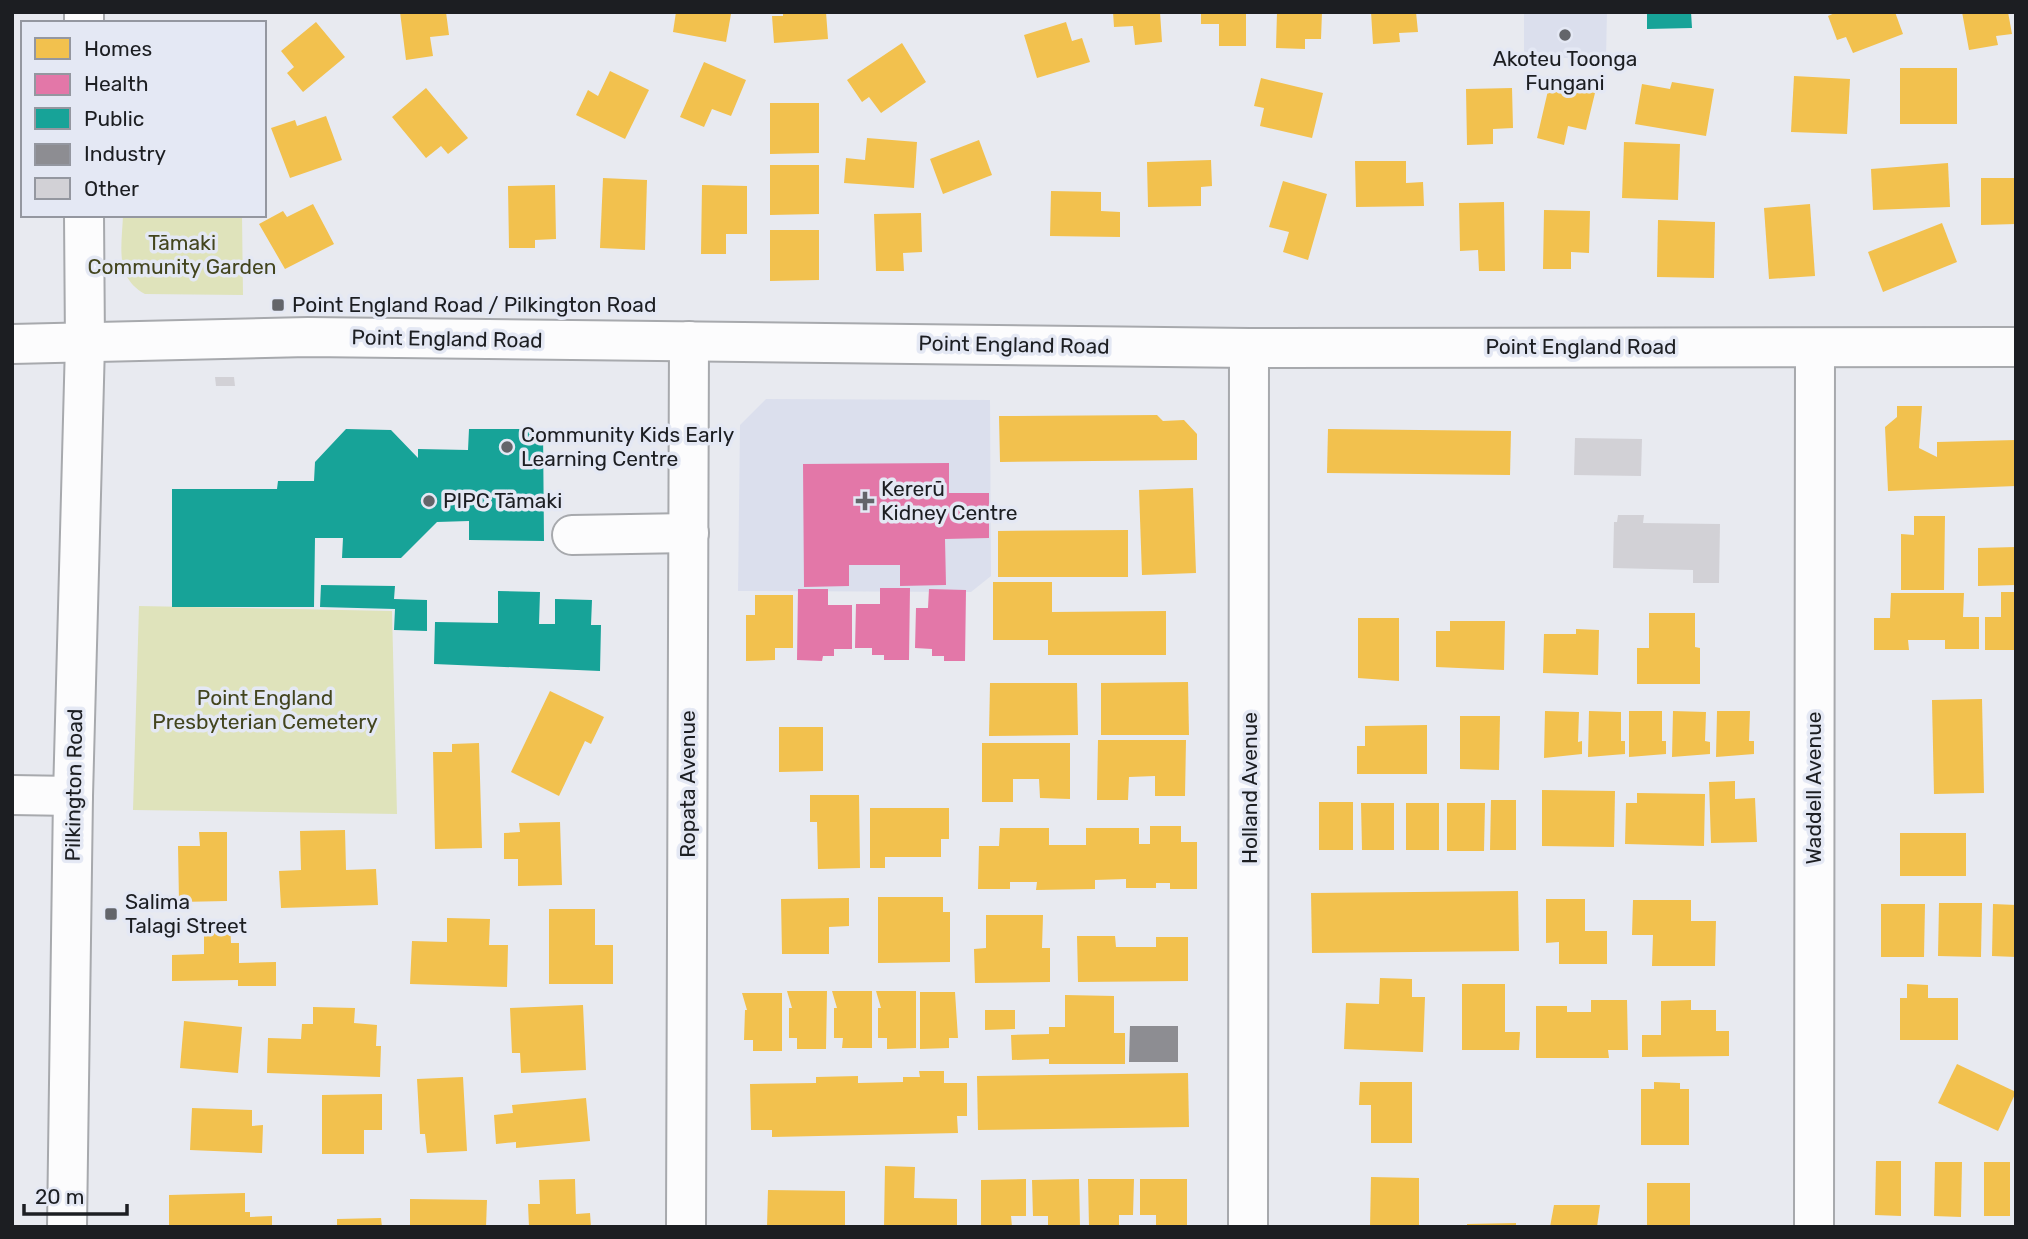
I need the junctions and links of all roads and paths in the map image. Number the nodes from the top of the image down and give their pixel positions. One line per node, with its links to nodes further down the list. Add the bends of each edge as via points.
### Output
1 (84, 217): 4 (street, Pilkington Road)
2 (689, 341): 4 (street, Point England Road, via 308,337); 6 (street, Point England Road); 8 (street, Ropata Avenue)
3 (12, 344): 4 (street, Point England Road)
4 (85, 344): 11 (street, Pilkington Road)
5 (2016, 347): 7 (street, Point England Road)
6 (1249, 348): 7 (street, Point England Road); 14 (street, Holland Avenue)
7 (1815, 348): 15 (street, Waddell Avenue)
8 (690, 533): 9 (street); 13 (street, Ropata Avenue)
9 (572, 535)
10 (12, 795): 11 (street)
11 (73, 796): 12 (street, Pilkington Road)
12 (67, 1227)
13 (686, 1227)
14 (1248, 1227)
15 (1814, 1227)

